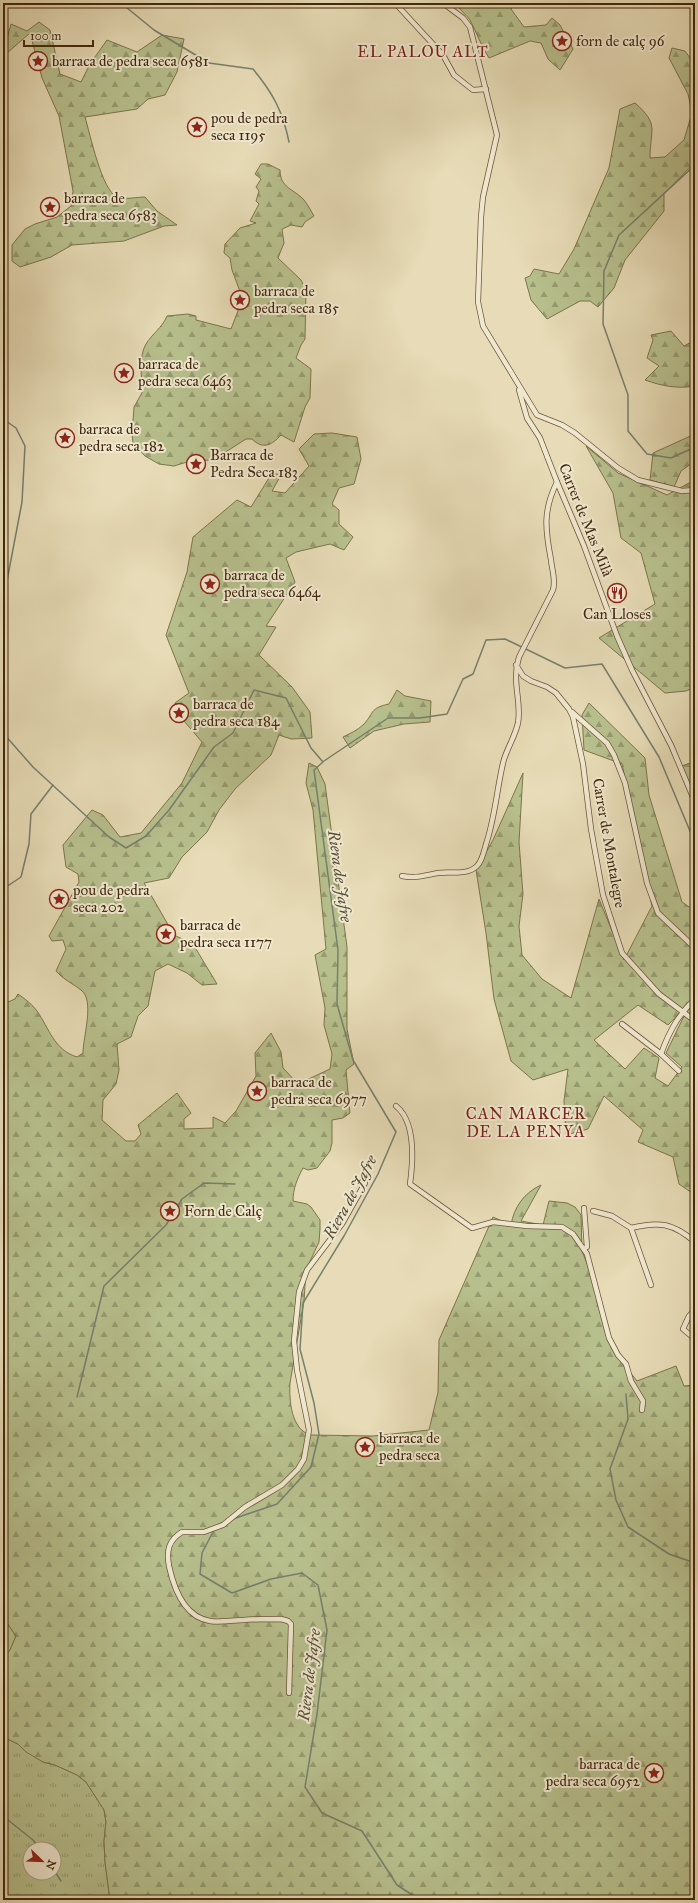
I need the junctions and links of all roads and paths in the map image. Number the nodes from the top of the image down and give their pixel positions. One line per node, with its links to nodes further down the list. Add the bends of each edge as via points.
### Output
1 (395, 3): 3 (street, via 443,55 459,80 473,90)
2 (443, 3): 3 (street, via 463,18 470,28)
3 (486, 89): 4 (street, via 498,135 482,204 478,302 483,326)
4 (516, 381): 5 (street, Carrer de Mas Milà, via 528,418 540,438); 6 (street, via 537,415 575,433 628,475 651,484 682,491)
5 (557, 482): 7 (street, via 549,497 545,518 555,580 553,590); 9 (street, Carrer de Mas Milà, via 617,636 671,745)
6 (695, 490)
7 (516, 665): 8 (street, Carrer de Montalegre, via 523,676 552,690); 10 (street, via 518,724 503,762 493,822 483,856 472,870 415,878)
8 (569, 709): 11 (street, via 607,743 614,755 626,783 647,883 658,913); 13 (street, Carrer de Montalegre, via 583,764 603,895 622,953 659,994)
9 (695, 802)
10 (402, 876)
11 (695, 948)
12 (695, 999): 13 (street)
13 (682, 1011): 14 (street, Carrer de Montalegre); 16 (street)
14 (695, 1021)
15 (622, 1024): 16 (street)
16 (661, 1054): 17 (street)
17 (679, 1071)
18 (396, 1106): 24 (street, via 404,1116 411,1134 410,1184 472,1228 493,1222 562,1227 569,1230)
19 (365, 1183): 29 (street, via 342,1224 307,1270 299,1292 294,1341 308,1430 306,1451 298,1469 282,1485 245,1507 222,1525 204,1532 187,1531 178,1534 170,1542 168,1551 171,1576 177,1593 194,1615 210,1621 281,1619 291,1624)
20 (584, 1208): 24 (street, via 587,1247)
21 (593, 1211): 22 (street, via 612,1216)
22 (631, 1228): 23 (street, via 647,1224 667,1224 682,1230); 25 (street)
23 (695, 1242)
24 (584, 1249): 28 (street, via 592,1270 609,1338 626,1364 631,1381 643,1401)
25 (652, 1285)
26 (695, 1310): 27 (street, via 683,1329)
27 (695, 1339)
28 (642, 1410)
29 (290, 1693)

